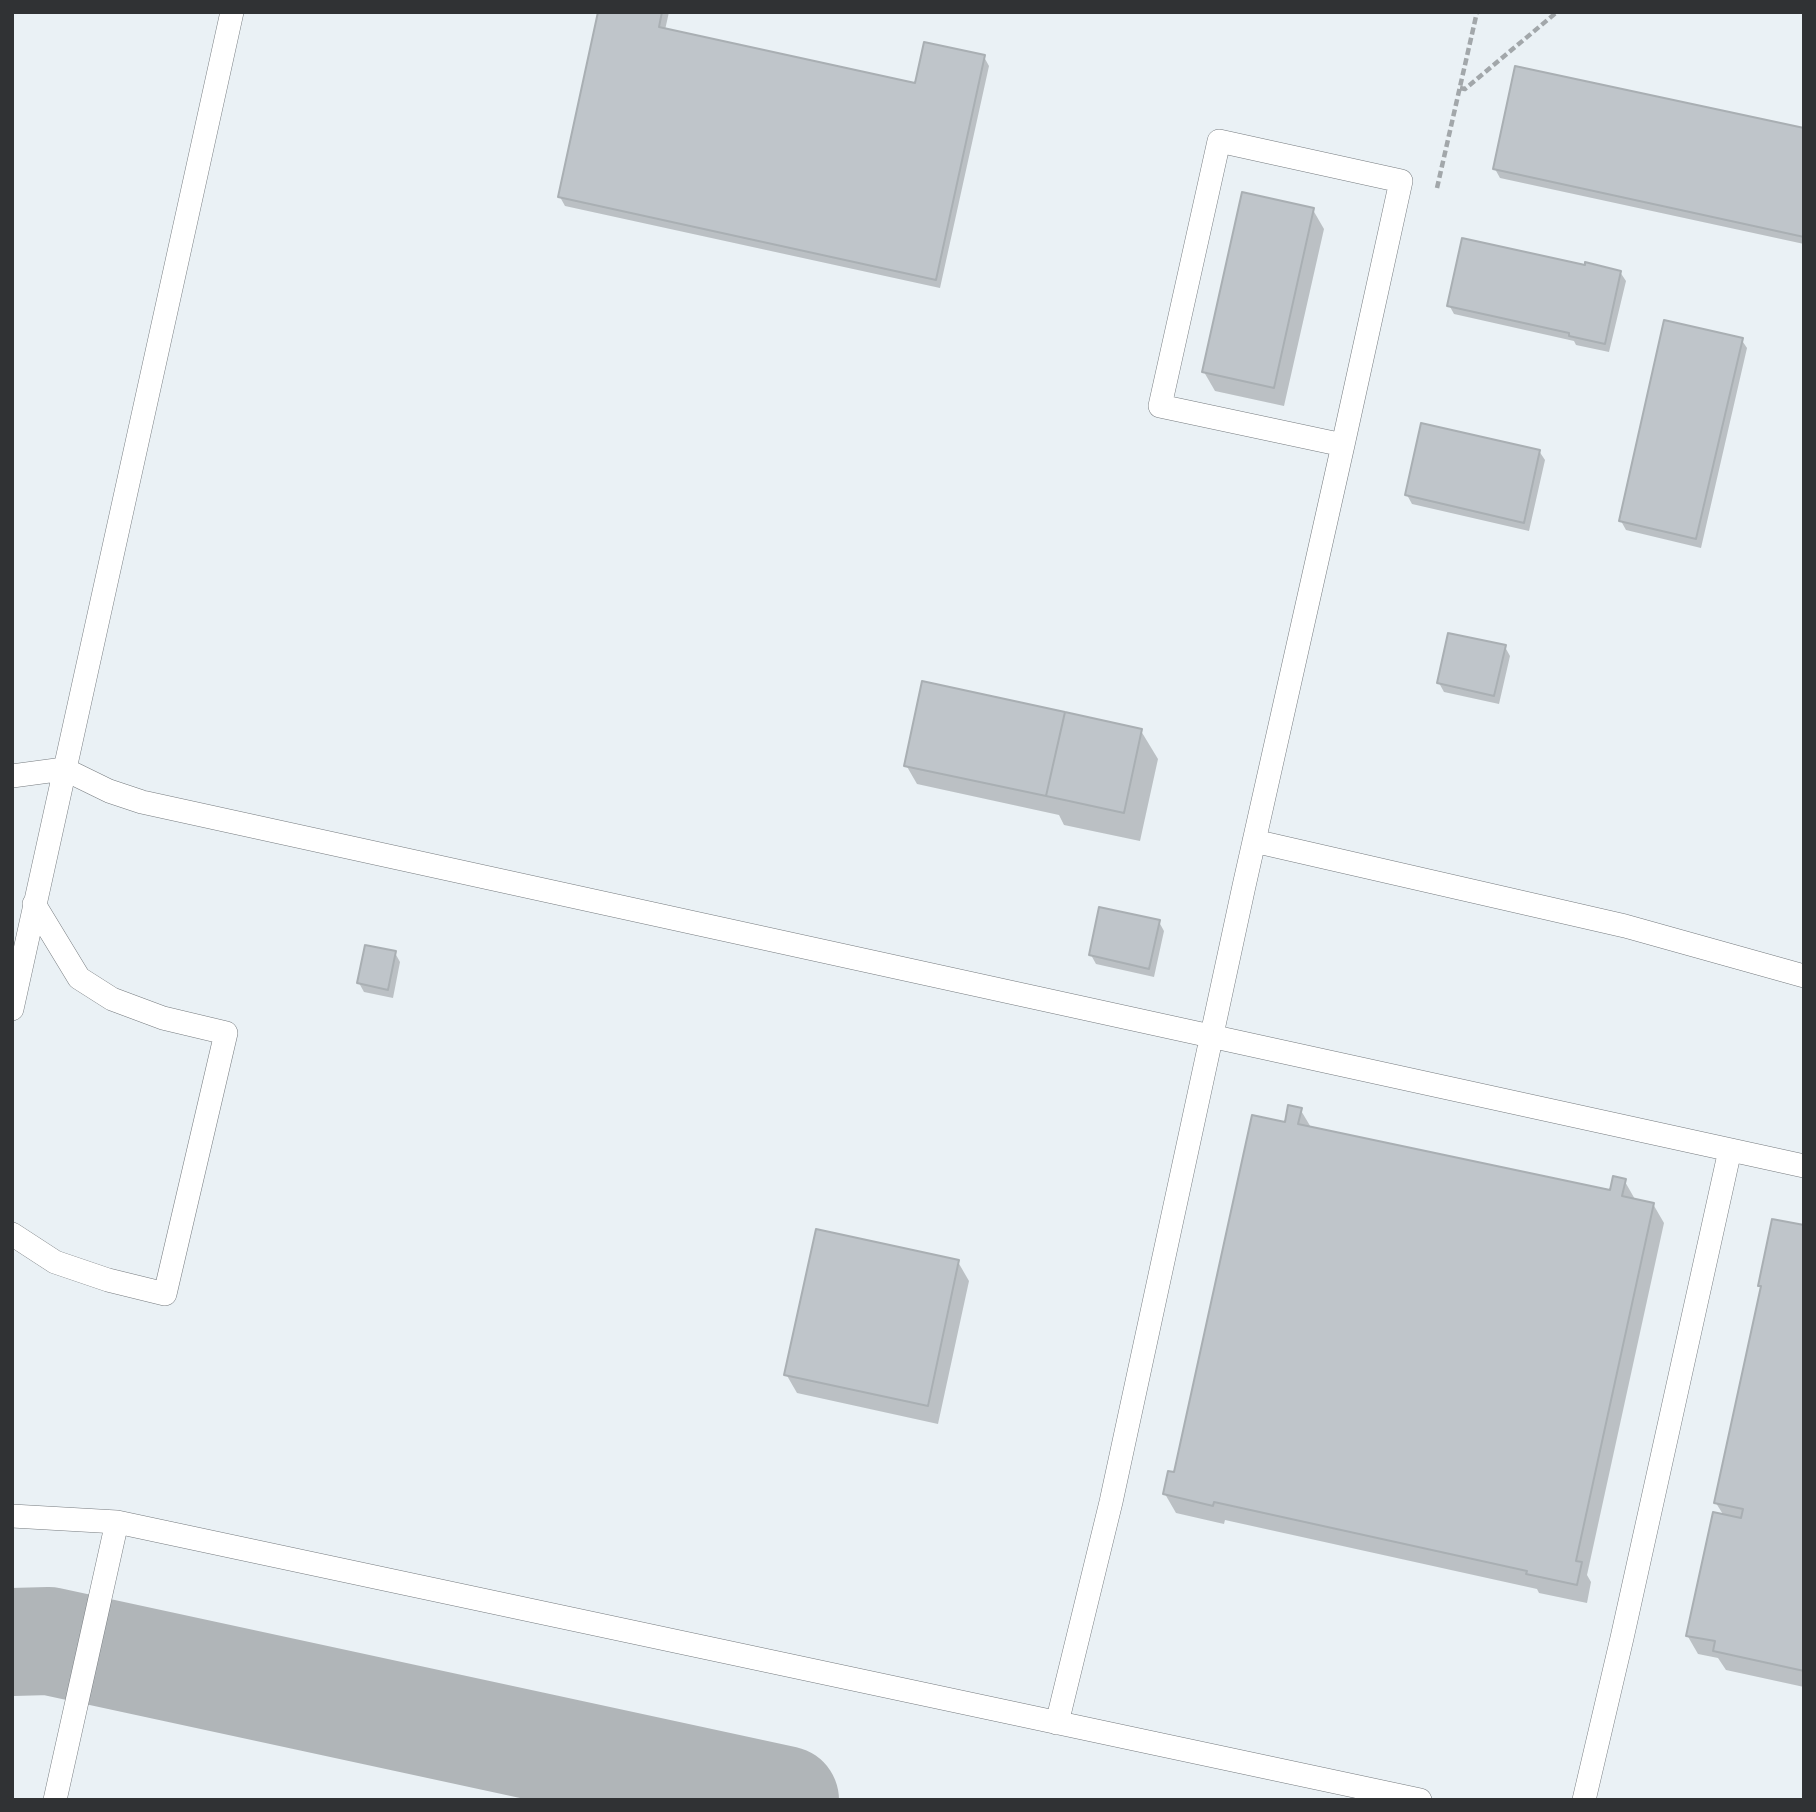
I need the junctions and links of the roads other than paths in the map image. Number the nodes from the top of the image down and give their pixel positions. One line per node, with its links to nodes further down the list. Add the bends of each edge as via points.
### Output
1 (232, 12): 3 (lane)
2 (1343, 445): 2 (lane, via 1160,406 1219,141 1401,181); 5 (lane)
3 (64, 769): 4 (lane); 6 (lane); 9 (lane, via 142,802)
4 (12, 776)
5 (1254, 841): 7 (lane, via 1625,926); 9 (lane)
6 (34, 904): 8 (lane); 12 (lane, via 79,978 112,999 163,1018 226,1033 165,1294 55,1262)
7 (1804, 976)
8 (12, 1009)
9 (1211, 1037): 10 (lane); 15 (lane, via 1111,1502)
10 (1730, 1150): 11 (lane); 18 (lane)
11 (1804, 1166)
12 (12, 1234)
13 (12, 1517): 14 (lane)
14 (117, 1522): 15 (lane); 16 (lane)
15 (1057, 1723): 17 (lane)
16 (55, 1800)
17 (1420, 1800)
18 (1584, 1800)

